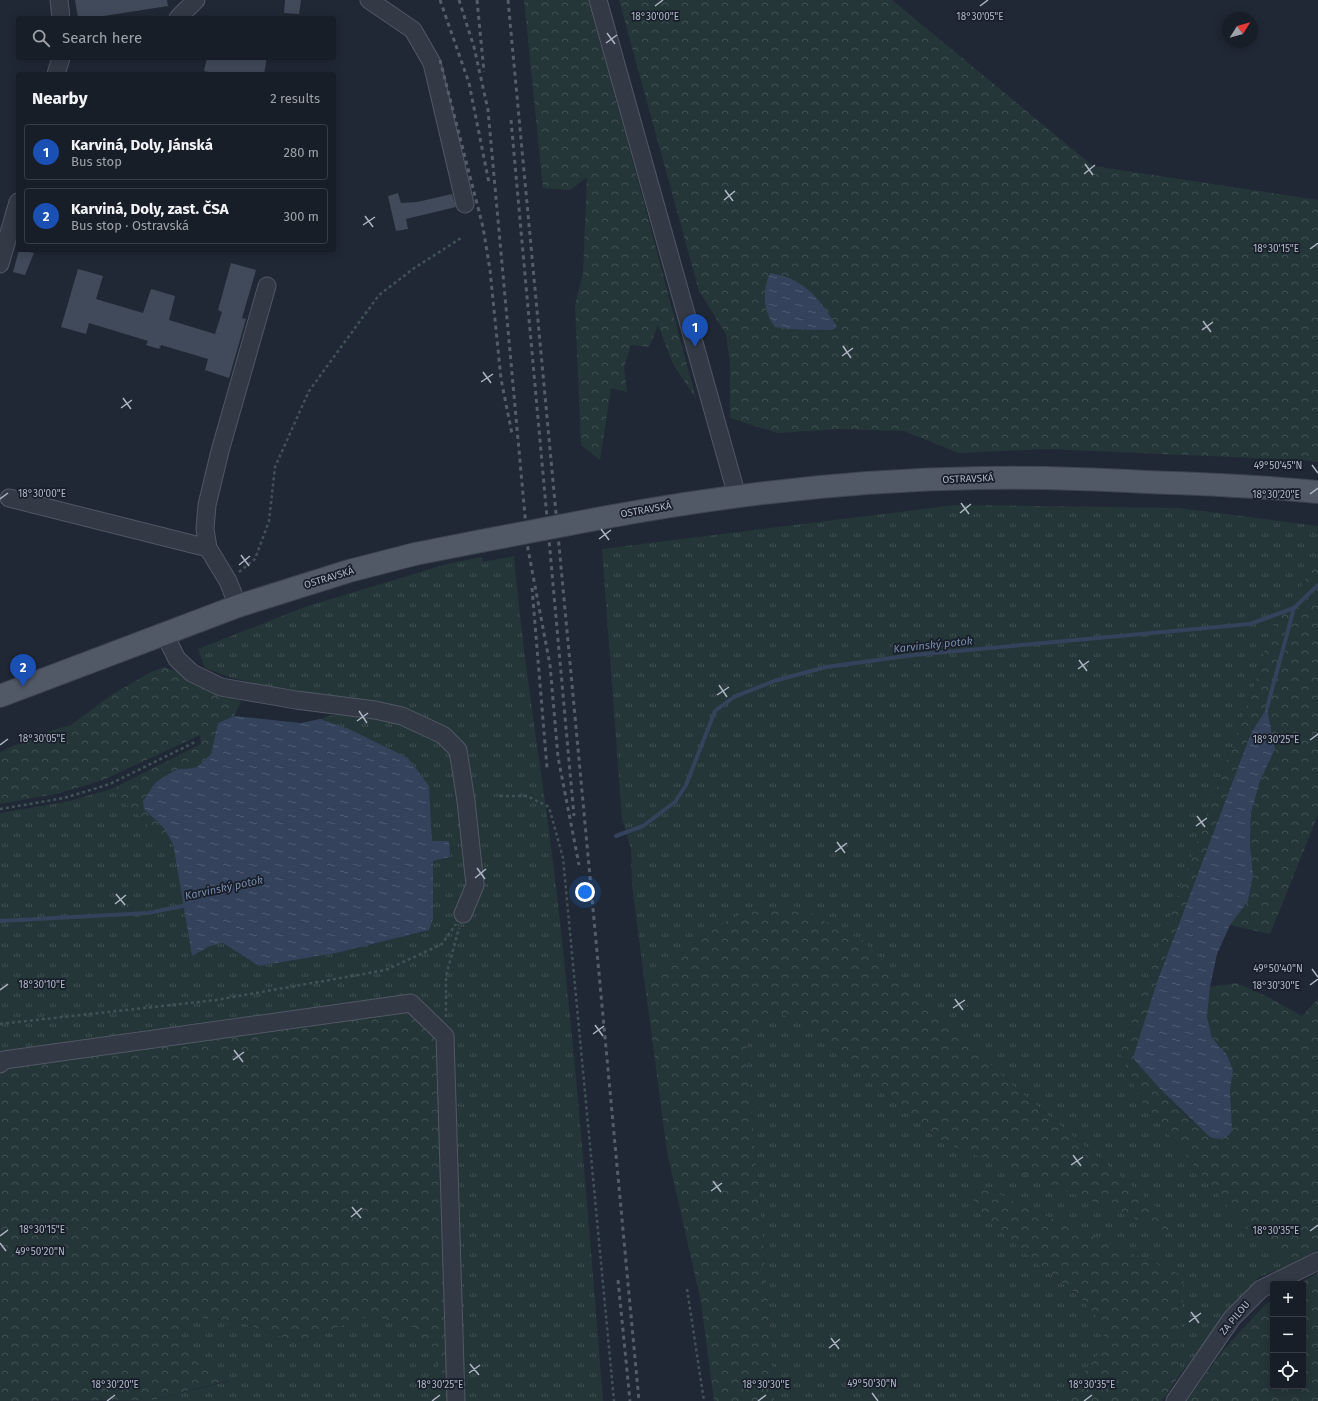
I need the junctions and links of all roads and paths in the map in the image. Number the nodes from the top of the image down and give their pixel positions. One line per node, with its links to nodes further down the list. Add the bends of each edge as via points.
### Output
1 (59, 0): 5 (street)
2 (196, 0): 6 (street)
3 (369, 0): 9 (street, via 413,30 432,63)
4 (598, 0): 15 (street)
5 (61, 16)
6 (180, 16)
7 (60, 60): 8 (street)
8 (57, 72)
9 (465, 204)
10 (16, 209): 12 (street)
11 (461, 238): 18 (path, via 379,295 308,391 275,467 269,521 255,559)
12 (0, 264)
13 (267, 286): 17 (street, via 209,497 205,529)
14 (1318, 492): 15 (main road, OSTRAVSKÁ, via 1186,483 1012,478 911,481)
15 (737, 496): 19 (main road, OSTRAVSKÁ, bridge, via 607,516 422,553)
16 (9, 498): 17 (street)
17 (208, 548): 18 (street)
18 (228, 581): 19 (street)
19 (238, 606): 20 (main road, OSTRAVSKÁ)
20 (165, 635): 21 (main road, OSTRAVSKÁ); 25 (street, via 177,659 192,673 221,687 375,710 402,716 443,735 458,750 475,885)
21 (0, 696)
22 (195, 742): 24 (path, via 110,784 64,798)
23 (500, 796): 32 (path, via 527,796 549,807 563,858)
24 (0, 809)
25 (463, 914): 26 (path, via 442,944 386,970 216,1000); 27 (path, via 446,976)
26 (0, 1024)
27 (446, 1036): 28 (street, via 411,1003 4,1060); 31 (street)
28 (0, 1064)
29 (1318, 1261): 34 (street, ZA PILOU, via 1261,1289 1232,1318)
30 (687, 1289): 33 (path)
31 (456, 1401)
32 (614, 1401)
33 (704, 1401)
34 (1175, 1401)

